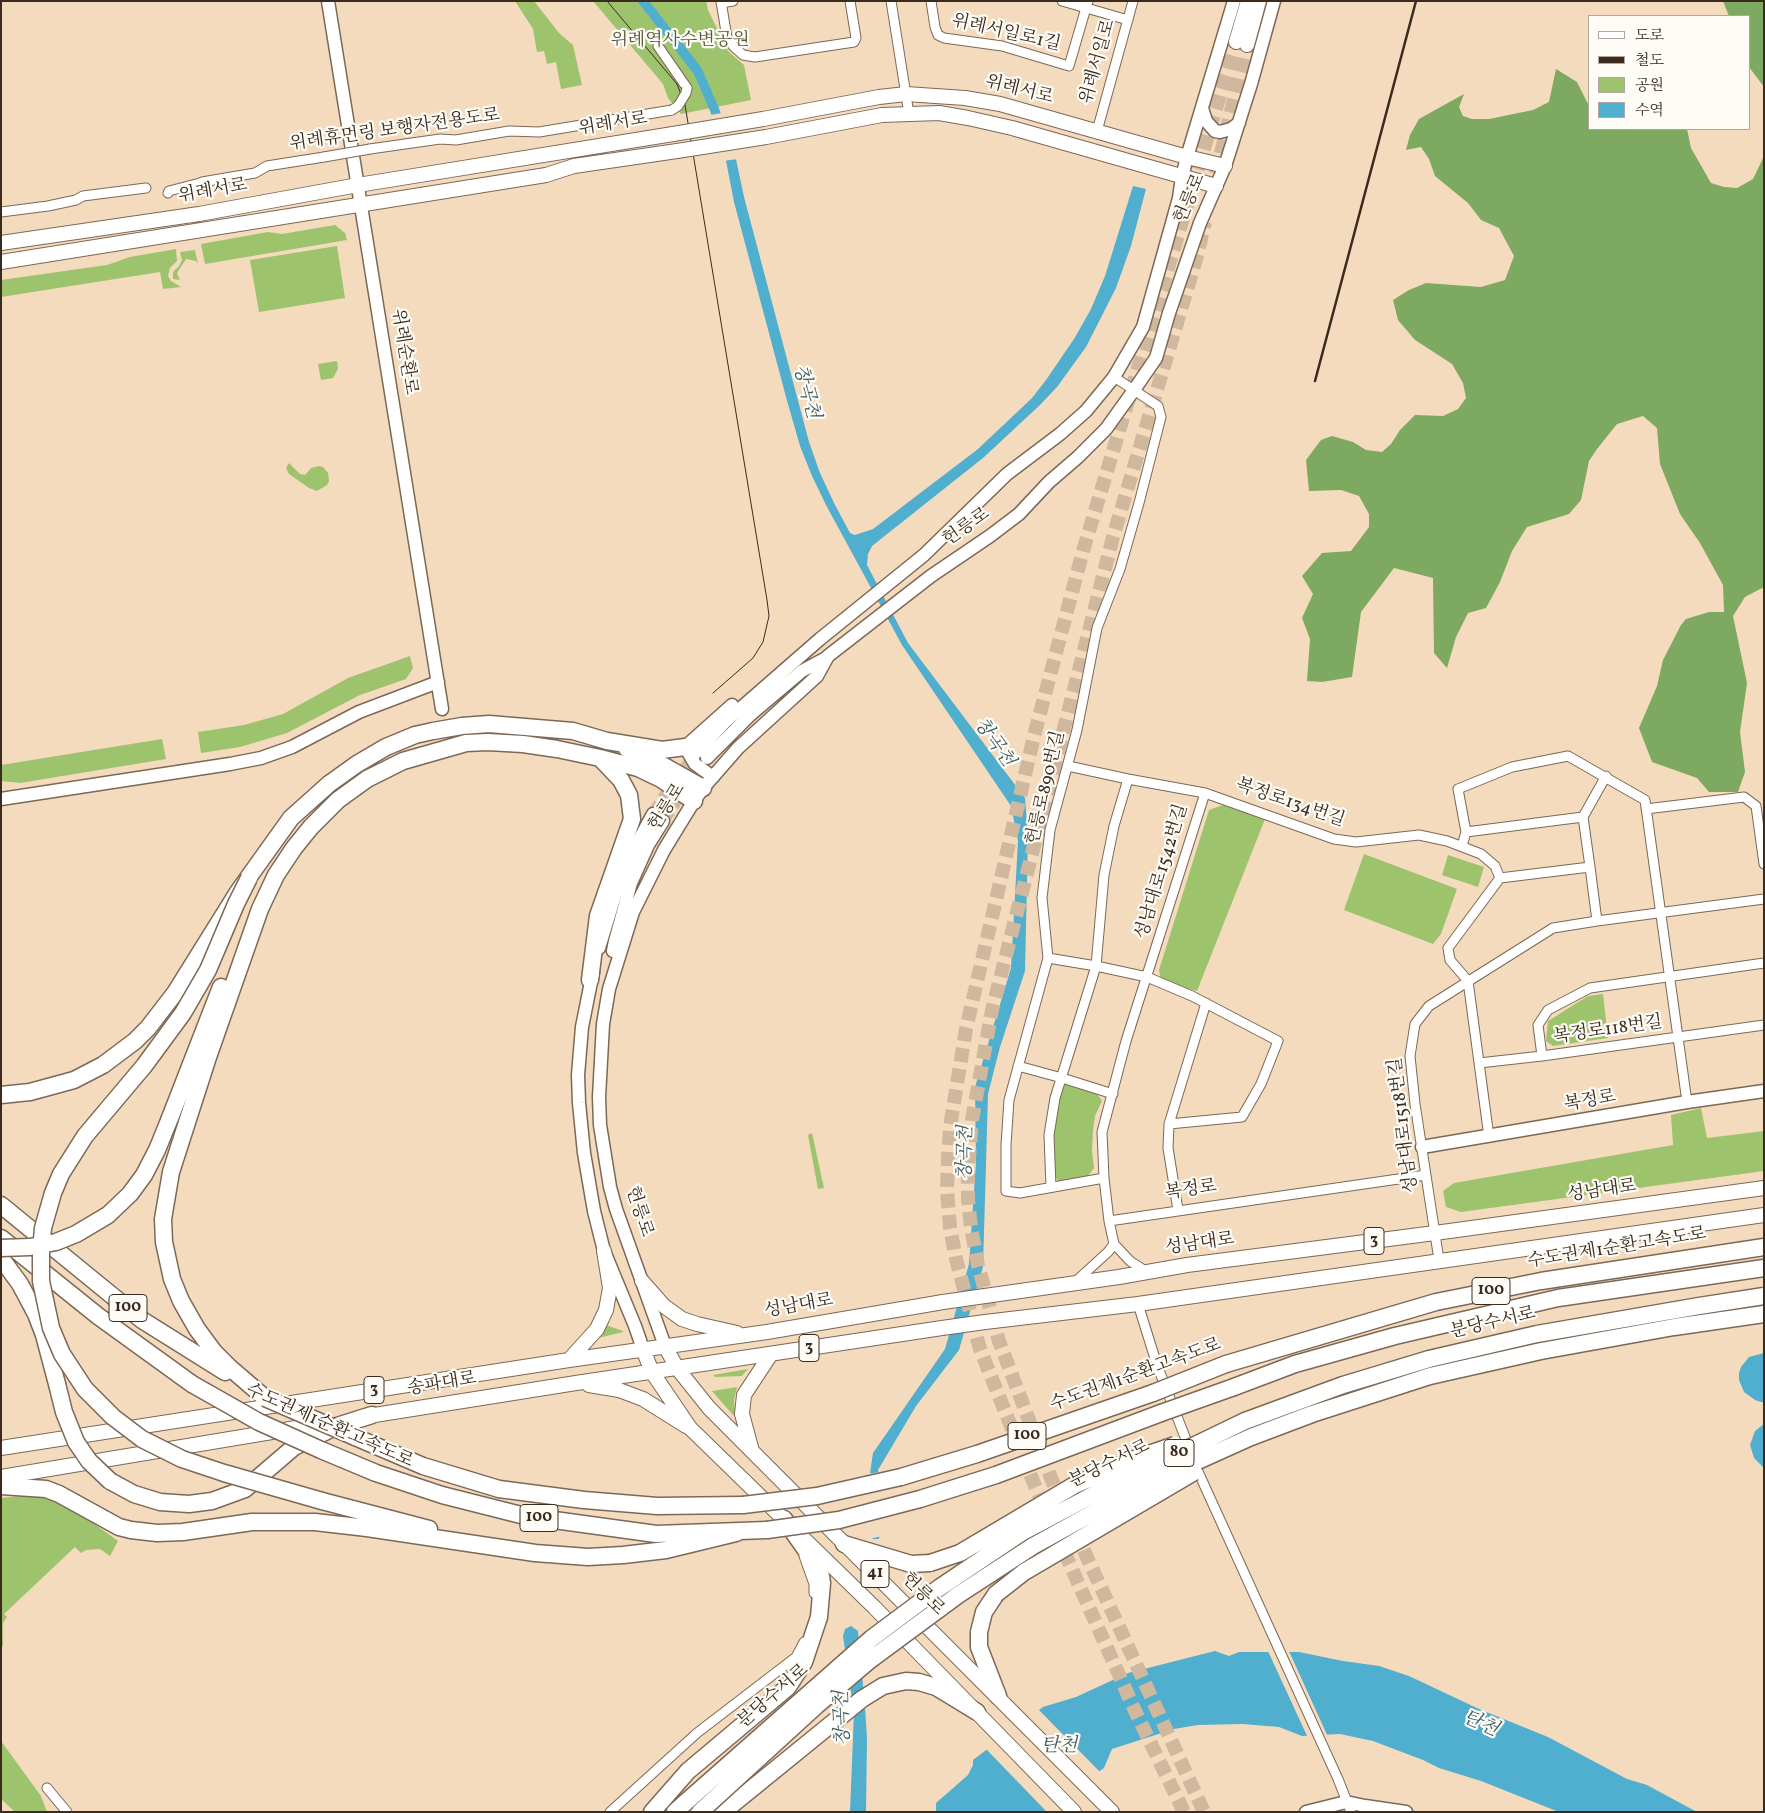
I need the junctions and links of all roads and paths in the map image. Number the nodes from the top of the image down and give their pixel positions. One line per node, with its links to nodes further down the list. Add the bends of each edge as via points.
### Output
1 (328, 1): 24 (main road, 위례순환로)
2 (733, 1): 12 (street)
3 (850, 1): 12 (street, via 854,42 755,57 743,55 727,38)
4 (891, 1): 16 (street)
5 (931, 1): 13 (street, 위례서일로1길, via 935,27 938,35 944,38 1002,46 1069,66)
6 (1062, 1): 13 (street)
7 (1133, 1): 14 (street, 위례서일로)
8 (1234, 1): 17 (main road, 헌릉로)
9 (1248, 1): 10 (main road, via 1242,43)
10 (1259, 1)
11 (1274, 1): 19 (main road, 헌릉로)
12 (721, 2)
13 (1087, 5): 14 (street)
14 (1128, 20): 20 (street, 위례서일로)
15 (658, 46): 27 (street, 위례휴먼링 보행자전용도로, bridge, via 687,88 675,109 539,132 509,132 456,140 440,138 267,166 255,173 202,182)
16 (906, 94): 18 (street); 20 (main road, 위례서로, via 1000,104); 24 (main road, 위례서로, bridge)
17 (1202, 108): 19 (main road, via 1206,121 1215,131 1231,129); 21 (main road, 헌릉로)
18 (909, 114): 23 (main road, 위례서로, via 939,113 1012,128); 28 (main road, 위례서로, bridge, via 882,115 766,137 574,166 546,175)
19 (1238, 123): 22 (main road, 헌릉로)
20 (1097, 131): 21 (main road, 위례서로)
21 (1187, 157): 22 (main road, 위례서로); 23 (main road, 헌릉로)
22 (1225, 166): 25 (main road, 헌릉로)
23 (1182, 177): 25 (main road, 위례서로); 32 (main road, 헌릉로, via 1143,327)
24 (358, 185): 28 (main road, 위례순환로); 30 (main road, 위례서로, via 199,214)
25 (1216, 186): 33 (main road, 헌릉로, via 1192,245 1156,358)
26 (146, 188): 29 (street)
27 (168, 193)
28 (360, 205): 31 (main road, 위례서로); 35 (main road, 위례순환로)
29 (1, 212)
30 (1, 243)
31 (1, 262)
32 (1114, 377): 33 (street, 헌릉로890번길); 38 (main road, 헌릉로, via 1086,412 1007,474 903,573 820,639 783,661)
33 (1134, 390): 34 (main road, 헌릉로, via 1106,429 1019,514 931,576); 40 (street, 헌릉로890번길, via 1158,406 1161,417 1139,503 1097,628)
34 (828, 656): 38 (main road, via 802,671); 43 (main road, 헌릉로, via 817,676 738,748)
35 (438, 682): 36 (main road, 위례순환로); 45 (main road, via 359,712 292,747 261,758)
36 (442, 710)
37 (607, 741): 38 (highway); 43 (highway, via 664,766); 53 (highway, via 573,732 489,724 442,729 405,739 356,764 310,799 283,829)
38 (696, 753): 43 (main road, via 695,764)
39 (600, 758): 43 (highway, via 638,768 661,779); 52 (highway, via 544,747 488,742 454,746 403,761 368,778 338,800 302,836); 63 (highway, via 621,780 629,795 632,819 598,916)
40 (1068, 766): 42 (street, 성남대로1542번길); 58 (street, 헌릉로890번길, via 1050,830 1042,898)
41 (1606, 776): 46 (street, via 1645,800); 47 (street); 48 (street, via 1568,756 1512,767 1458,789)
42 (1128, 779): 44 (street, 성남대로1542번길); 60 (street, via 1104,875)
43 (703, 789): 65 (main road, 헌릉로, via 664,850 633,912)
44 (1205, 793): 49 (street, 복정로134번길, via 1334,839 1356,842 1419,835); 62 (street, 성남대로1542번길)
45 (1, 799)
46 (1646, 809): 50 (street, via 1744,797 1756,806); 56 (street, 복정로118번길)
47 (1583, 817): 48 (street); 51 (street)
48 (1466, 832): 49 (street)
49 (1462, 846): 54 (street, 복정로134번길, via 1481,854 1495,866)
50 (1764, 864)
51 (1590, 867): 54 (street); 57 (street)
52 (276, 876): 92 (highway, bridge, via 261,896 246,926 162,1139 138,1184 115,1209 76,1234 38,1246); 111 (highway, via 257,915 208,1057 171,1172 163,1219 168,1262 178,1292 202,1337 229,1367)
53 (249, 878): 74 (highway, bridge, via 175,993 135,1041 74,1080 38,1090); 124 (highway, bridge, via 208,970 183,1013 148,1062 85,1136 60,1174 52,1193 40,1251 41,1281 51,1328 62,1354 85,1389 117,1421 142,1439 218,1471)
54 (1500, 878): 64 (street, via 1448,948 1450,960)
55 (1764, 899): 56 (street)
56 (1660, 913): 57 (street); 61 (street, 복정로118번길)
57 (1597, 921): 64 (street, via 1554,928)
58 (1048, 958): 60 (street); 71 (street, 헌릉로890번길)
59 (1764, 963): 61 (street)
60 (1096, 966): 62 (street); 72 (street)
61 (1669, 977): 68 (street, 복정로118번길); 69 (street, 복정로118번길, via 1590,988 1548,1010 1538,1025)
62 (1147, 978): 66 (street); 75 (street, 성남대로1542번길)
63 (590, 980): 65 (main road, via 616,889 641,836 658,817 631,883 615,941); 93 (main road, via 582,1027 579,1103 588,1178)
64 (1468, 981): 70 (street); 79 (street, 성남대로1518번길, via 1429,1006 1416,1024 1410,1056)
65 (608, 988): 98 (main road, 헌릉로, via 600,1063 600,1125 610,1187)
66 (1206, 1003): 77 (street); 77 (street, via 1278,1041 1262,1084 1242,1117)
67 (1764, 1025): 68 (street)
68 (1678, 1037): 69 (street, 복정로118번길); 76 (street, 복정로118번길)
69 (1542, 1056): 70 (street, 복정로118번길)
70 (1479, 1063): 78 (street)
71 (1018, 1066): 72 (street); 82 (street, 헌릉로890번길, via 1009,1100 1006,1191 1020,1193)
72 (1062, 1078): 75 (street); 82 (street, via 1049,1135)
73 (1764, 1091): 76 (main road, 복정로)
74 (1, 1094)
75 (1113, 1094): 81 (street, 성남대로1542번길, via 1102,1132)
76 (1687, 1102): 78 (main road, 복정로)
77 (1169, 1124): 85 (street, via 1168,1148)
78 (1489, 1137): 79 (main road, 복정로)
79 (1422, 1147): 80 (street, 성남대로1518번길)
80 (1426, 1175): 85 (street, 복정로); 88 (street, 성남대로1518번길)
81 (1104, 1178): 82 (street, 헌릉로890번길); 87 (street, 성남대로1542번길)
82 (1051, 1187)
83 (1764, 1188): 88 (main road, 성남대로 / 3)
84 (1, 1205): 111 (highway, 수도권제1순환고속도로 / 100, via 142,1320)
85 (1178, 1210): 87 (street, 복정로)
86 (1764, 1215): 95 (main road, 3)
87 (1109, 1221): 90 (street, 성남대로1542번길)
88 (1435, 1233): 95 (street, 성남대로1518번길); 97 (main road, 성남대로 / 3)
89 (1, 1238): 121 (highway, 수도권제1순환고속도로 / 100, bridge, via 98,1316 192,1384 259,1422 376,1473 442,1495 525,1516 656,1534)
90 (1114, 1244): 97 (street, via 1130,1261); 99 (street)
91 (1764, 1247): 111 (highway, 수도권제1순환고속도로 / 100, bridge, via 1541,1281 1436,1302 1226,1364 1153,1393 901,1477 817,1496 743,1505 657,1506 499,1489 423,1466)
92 (1, 1248)
93 (604, 1251): 105 (main road); 107 (main road, via 610,1288 606,1310 597,1329)
94 (1, 1258): 112 (highway, bridge, via 36,1314 76,1442 89,1462 110,1481 134,1494 160,1502 189,1504 212,1501 245,1489 294,1447 337,1426)
95 (1439, 1260): 101 (main road, 3)
96 (1764, 1268): 121 (highway, 수도권제1순환고속도로 / 100, bridge, via 1558,1298 1395,1336 1295,1364 996,1476 920,1499 839,1520)
97 (1147, 1272): 99 (main road, 성남대로 / 3)
98 (642, 1281): 103 (main road, via 664,1306 682,1319); 104 (main road, 헌릉로)
99 (1075, 1282): 103 (main road, 성남대로 / 3, bridge)
100 (1764, 1296): 113 (highway, 분당수서로 / 80, bridge, via 1537,1334 1429,1359 1343,1385)
101 (1138, 1304): 106 (main road, 3, bridge, via 985,1322); 128 (street, via 1195,1465)
102 (1764, 1314): 115 (highway, 분당수서로 / 80, bridge, via 1550,1349 1430,1376)
103 (745, 1335): 104 (main road, 성남대로 / 3)
104 (665, 1346): 105 (main road, 성남대로 / 3); 108 (main road, 헌릉로)
105 (643, 1349): 107 (main road, 송파대로 / 3); 109 (main road)
106 (771, 1354): 108 (main road, 3); 117 (main road, via 744,1395 742,1414)
107 (569, 1360): 116 (main road, 송파대로 / 3)
108 (677, 1368): 109 (main road, 3); 117 (main road, 헌릉로 / 41, via 709,1408)
109 (652, 1372): 110 (main road, 송파대로 / 3); 114 (main road, 41)
110 (576, 1383): 112 (main road, 송파대로 / 3); 114 (main road, via 620,1390 643,1399)
111 (265, 1398)
112 (372, 1416): 118 (main road, 송파대로 / 3)
113 (1246, 1421): 123 (highway, bridge, via 1137,1458 1073,1486 960,1553 930,1563 911,1564); 127 (highway, 분당수서로 / 80, bridge, via 1029,1529 939,1588 872,1638)
114 (690, 1428): 120 (main road, 41)
115 (1251, 1437): 125 (highway, bridge, via 1024,1572 996,1594 984,1612 979,1648); 133 (highway, 분당수서로 / 80, bridge, via 1142,1486 1033,1546 958,1595 870,1660)
116 (1, 1448)
117 (752, 1452): 123 (main road, 헌릉로 / 41)
118 (1, 1477)
119 (1, 1486): 124 (highway, via 46,1489 114,1524 144,1532 174,1533 252,1522 296,1522 353,1526)
120 (784, 1519): 122 (highway); 126 (main road, 41)
121 (736, 1533): 124 (highway, via 666,1550 606,1557)
122 (800, 1541): 131 (street, via 814,1584 813,1624 796,1657 697,1733); 132 (highway, via 820,1570 822,1584 819,1617 804,1662 788,1687 688,1772)
123 (844, 1544): 125 (main road, 헌릉로 / 41)
124 (494, 1548)
125 (998, 1696): 136 (main road, 41)
126 (977, 1712): 134 (highway, via 936,1687 919,1682 893,1682 862,1699); 135 (main road, 41)
127 (680, 1807)
128 (1349, 1807): 137 (main road); 138 (main road)
129 (58, 1812): 130 (street, via 47,1788)
130 (67, 1812)
131 (610, 1812)
132 (652, 1812)
133 (700, 1812)
134 (723, 1812)
135 (1074, 1812)
136 (1112, 1812)
137 (1306, 1812)
138 (1406, 1812)

